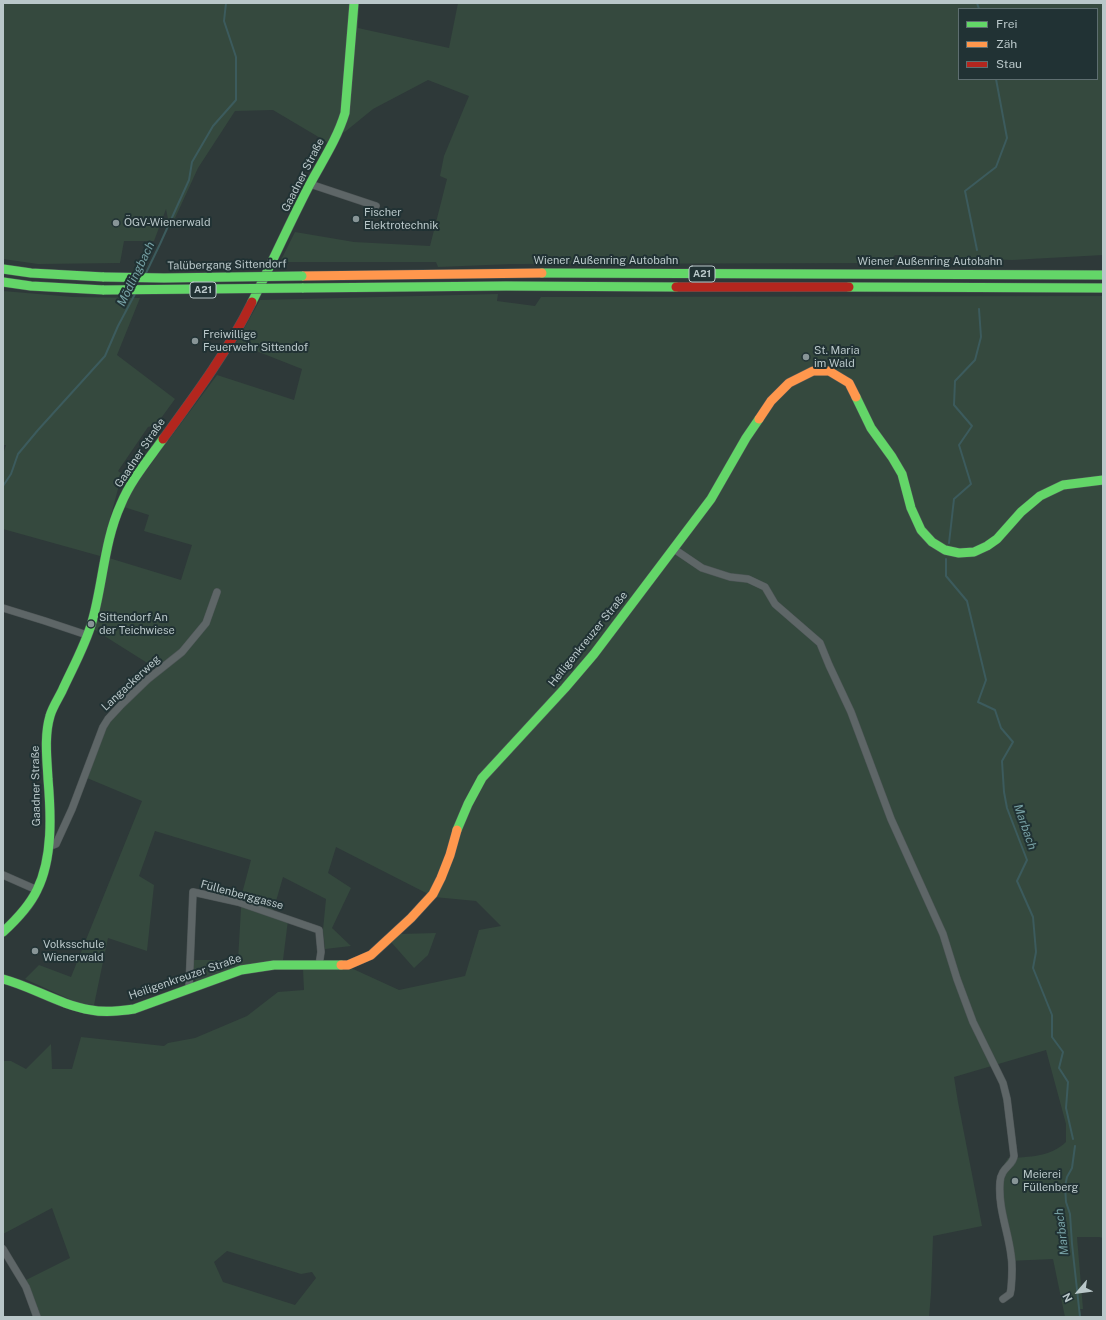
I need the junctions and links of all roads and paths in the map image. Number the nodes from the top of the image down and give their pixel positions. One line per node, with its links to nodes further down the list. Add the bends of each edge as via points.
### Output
1 (354, 3): 2 (main road, Gaadner Straße, via 345,113 332,144)
2 (310, 184): 3 (street); 13 (main road, Gaadner Straße, via 227,349 130,485 111,534 96,608)
3 (376, 206)
4 (3, 269): 6 (main road, Talübergang Sittendorf / A21, bridge, via 104,277)
5 (1103, 275): 6 (main road, Wiener Außenring Autobahn / A21, via 506,273)
6 (302, 276)
7 (3, 282): 8 (main road, A21, bridge, via 104,290 514,286)
8 (1103, 288)
9 (1103, 480): 10 (main road, Heiligenkreuzer Straße, via 1064,486 1040,496 987,546 974,552 959,554 945,550 920,530 902,474 871,428 849,384 829,372 813,371 789,383 771,401 746,438 711,499)
10 (674, 549): 18 (main road, Heiligenkreuzer Straße, via 594,654 482,778 456,831 441,878 422,908 371,955 348,965); 22 (street, via 702,568 730,577 748,579 764,587 774,604 820,643 851,712 891,819 943,934 973,1022 1003,1083 1014,1156 1013,1161 1003,1172 1000,1183 1001,1214 1012,1257 1010,1294)
11 (217, 592): 14 (street, Langackerweg, via 206,623 182,652 148,679 108,719 72,809)
12 (3, 608): 13 (street)
13 (87, 635): 14 (main road, Gaadner Straße, via 50,716 46,745)
14 (52, 846): 16 (main road, Gaadner Straße)
15 (3, 875): 16 (street)
16 (37, 890): 17 (main road, Gaadner Straße, via 26,908)
17 (3, 932)
18 (319, 965): 20 (main road, Heiligenkreuzer Straße, via 257,966); 20 (street, Füllenberggasse, via 319,930 238,902 193,892)
19 (3, 979): 20 (main road, Heiligenkreuzer Straße, via 85,1009 104,1012 134,1009)
20 (189, 988)
21 (3, 1249): 23 (street, via 26,1287)
22 (1002, 1299)
23 (37, 1317)

